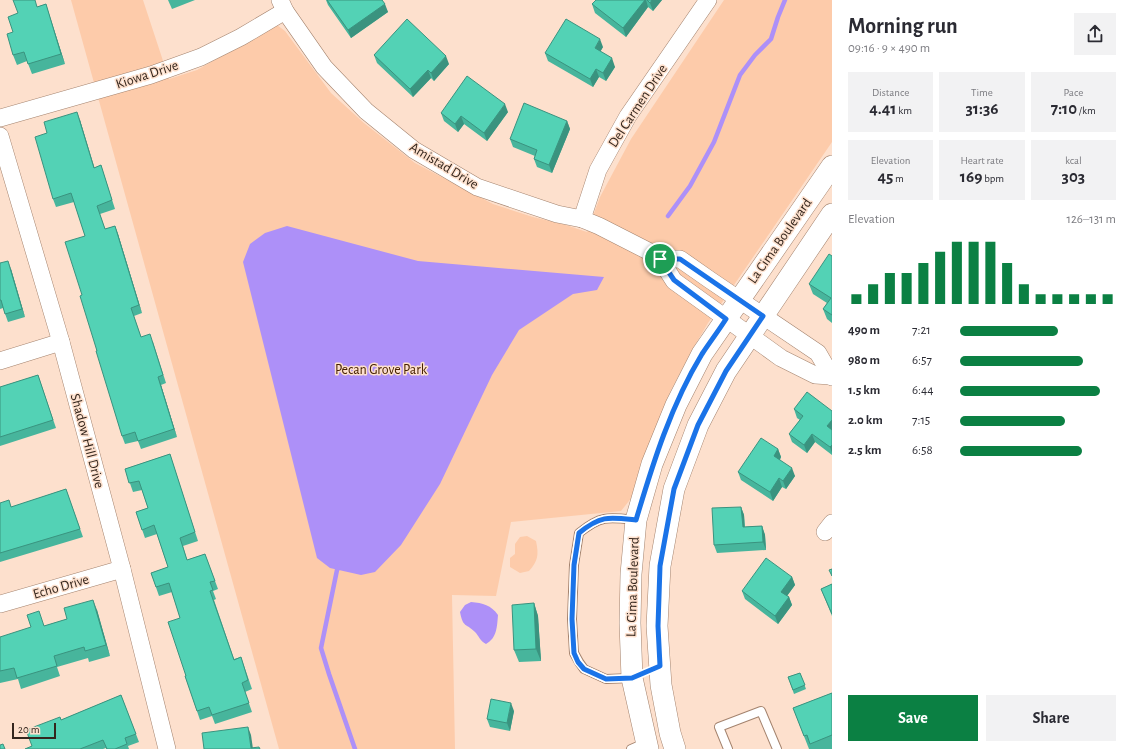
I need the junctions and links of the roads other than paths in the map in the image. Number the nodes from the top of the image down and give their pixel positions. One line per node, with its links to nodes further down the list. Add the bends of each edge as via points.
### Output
1 (708, 0): 7 (street, Del Carmen Drive, via 628,116 598,170)
2 (282, 6): 3 (street, Kiowa Drive, via 241,37 201,57 151,75); 7 (street, Amistad Drive, via 324,67 366,111 414,150 477,187 557,214)
3 (0, 118)
4 (0, 136): 13 (street, Shadow Hill Drive)
5 (832, 166): 9 (street, La Cima Boulevard)
6 (832, 214): 10 (street, La Cima Boulevard)
7 (582, 219): 8 (street, Amistad Drive)
8 (660, 259): 9 (street, Amistad Drive, via 680,259); 11 (street, Amistad Drive, via 674,280)
9 (740, 300): 10 (street, Amistad Drive); 11 (street, La Cima Boulevard)
10 (763, 316): 12 (street, La Cima Boulevard); 15 (street, Amistad Drive, via 818,354)
11 (726, 319): 12 (street, Amistad Drive); 16 (street, La Cima Boulevard, via 702,354 676,405 652,464)
12 (750, 336): 15 (street, Amistad Drive, via 781,358 815,375); 17 (street, La Cima Boulevard, via 726,371 698,425 674,489)
13 (61, 342): 14 (street); 18 (street, Shadow Hill Drive)
14 (0, 361)
15 (832, 376)
16 (636, 520): 17 (street); 21 (street, La Cima Boulevard, via 631,574); 21 (lane, via 609,517 590,524 579,533 574,565 572,619 574,653 584,669 606,679)
17 (668, 524): 20 (street, La Cima Boulevard, via 660,566)
18 (122, 569): 19 (street, Echo Drive); 23 (street, Shadow Hill Drive)
19 (0, 604)
20 (660, 666): 21 (street); 24 (street, La Cima Boulevard, via 661,685)
21 (632, 678): 22 (street, La Cima Boulevard)
22 (642, 747)
23 (167, 749)
24 (675, 749)
25 (728, 749): 26 (lane, via 719,727 761,711)
26 (777, 749)

